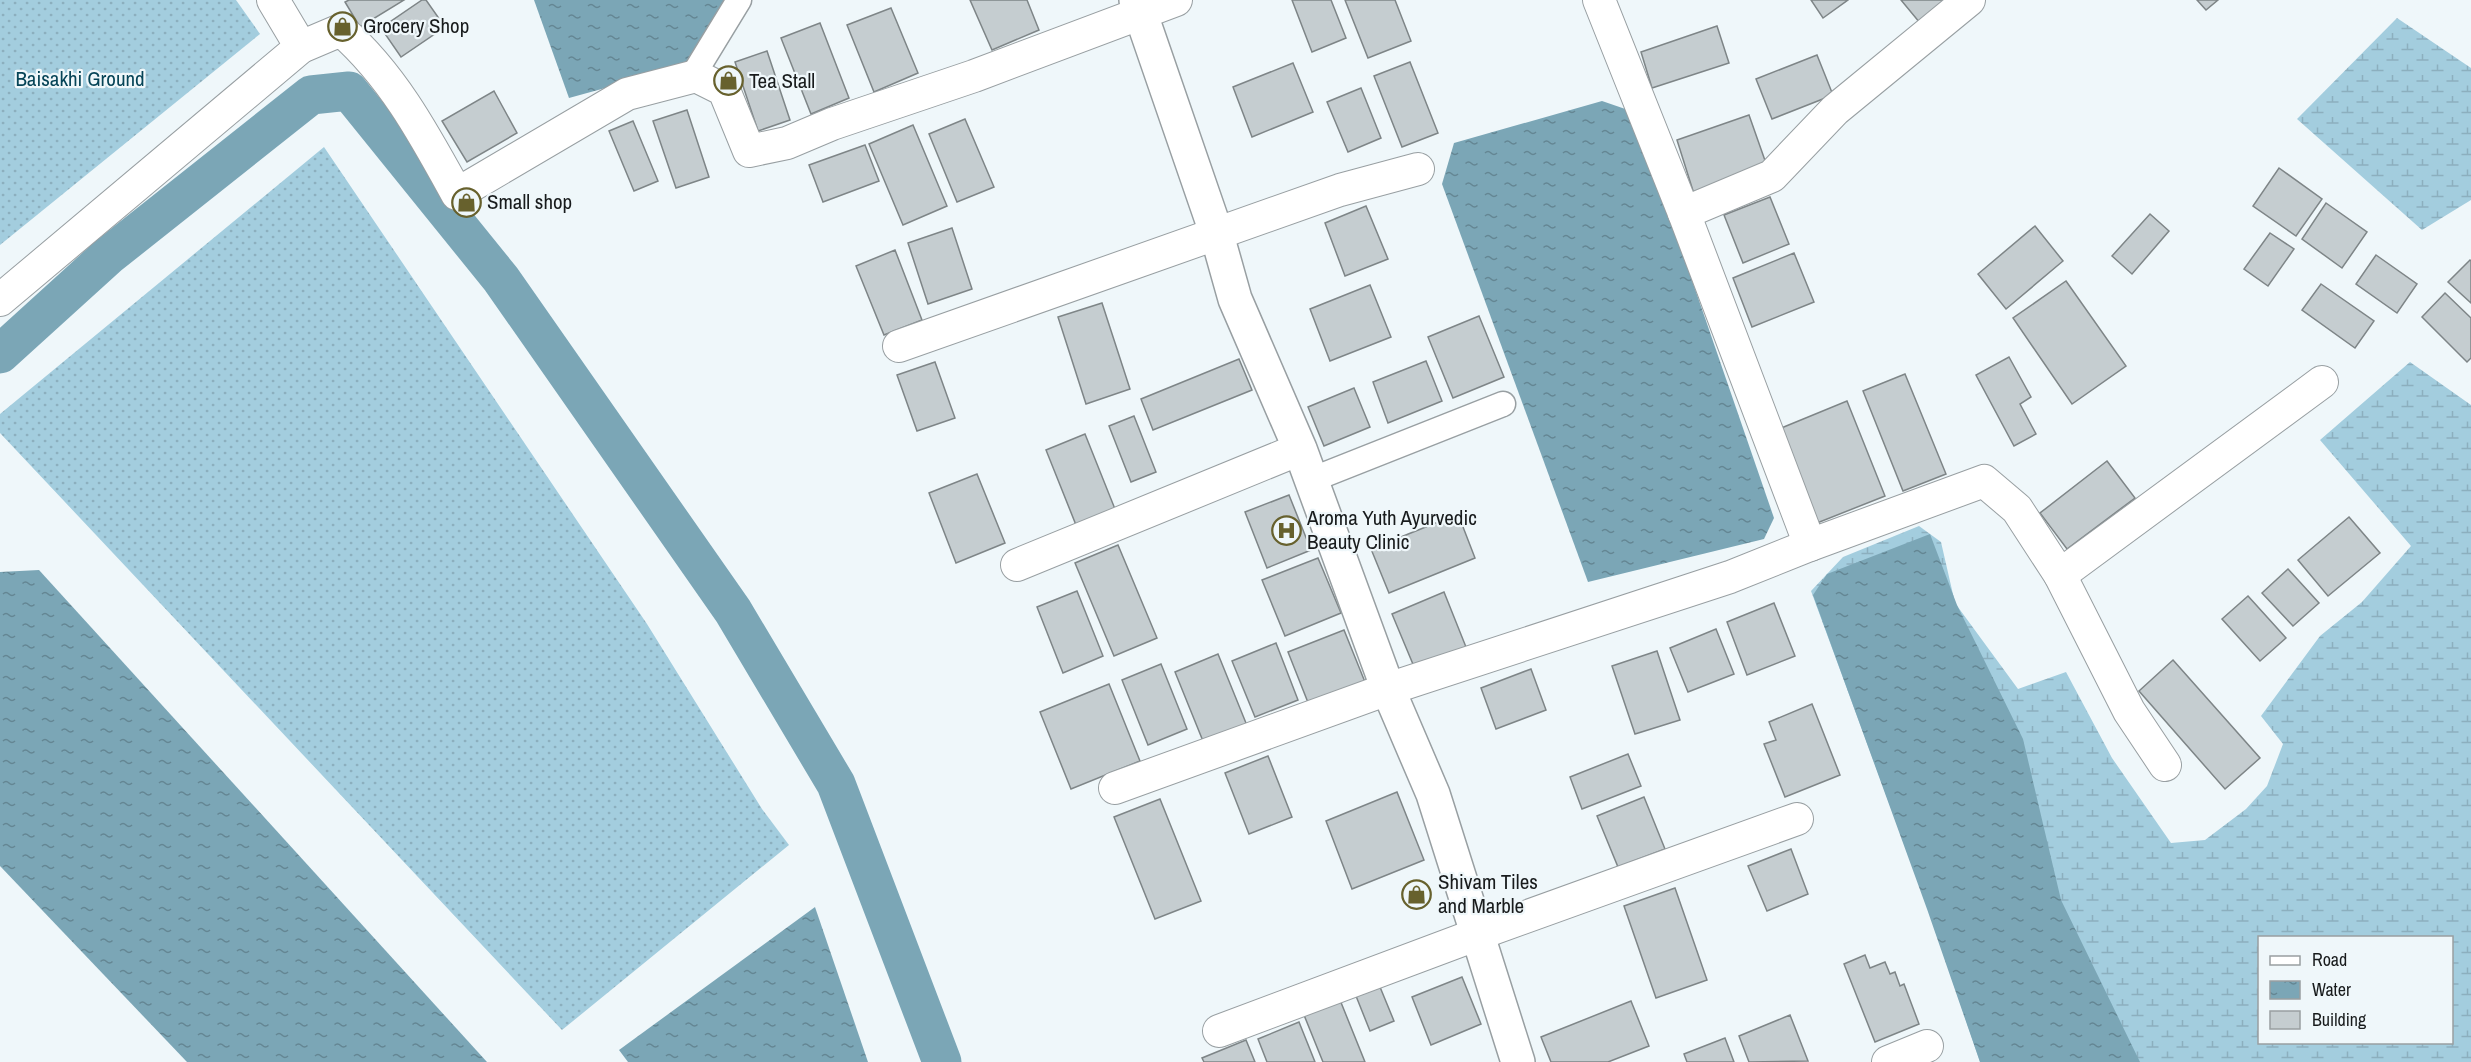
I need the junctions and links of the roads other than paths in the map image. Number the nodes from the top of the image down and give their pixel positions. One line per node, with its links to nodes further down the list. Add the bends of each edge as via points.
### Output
1 (273, 0): 7 (street)
2 (739, 0): 8 (street)
3 (1176, 0): 6 (street)
4 (1599, 0): 10 (street)
5 (1969, 0): 10 (street, via 1835,110 1772,176)
6 (1138, 6): 8 (street, via 974,76 787,143 749,151 724,90); 11 (street)
7 (301, 47): 8 (street, via 341,30 368,54 411,111 457,194 627,94); 12 (street)
8 (692, 77)
9 (1418, 169): 11 (street, via 1340,190)
10 (1684, 213): 18 (street)
11 (1216, 235): 13 (street); 16 (street, via 1235,299)
12 (0, 300)
13 (899, 346)
14 (2322, 382): 20 (street)
15 (1503, 404): 17 (street)
16 (1300, 449): 17 (street); 19 (street)
17 (1311, 480): 21 (street)
18 (1810, 545): 20 (street, via 1984,481 2017,509); 21 (street, via 1647,606)
19 (1017, 565)
20 (2060, 575): 22 (street, via 2129,711)
21 (1388, 689): 23 (street); 25 (street, via 1433,794)
22 (2165, 765)
23 (1115, 788)
24 (1797, 819): 25 (street)
25 (1478, 933): 26 (street); 28 (street)
26 (1219, 1031)
27 (1927, 1046): 29 (street)
28 (1518, 1062)
29 (1888, 1062)

